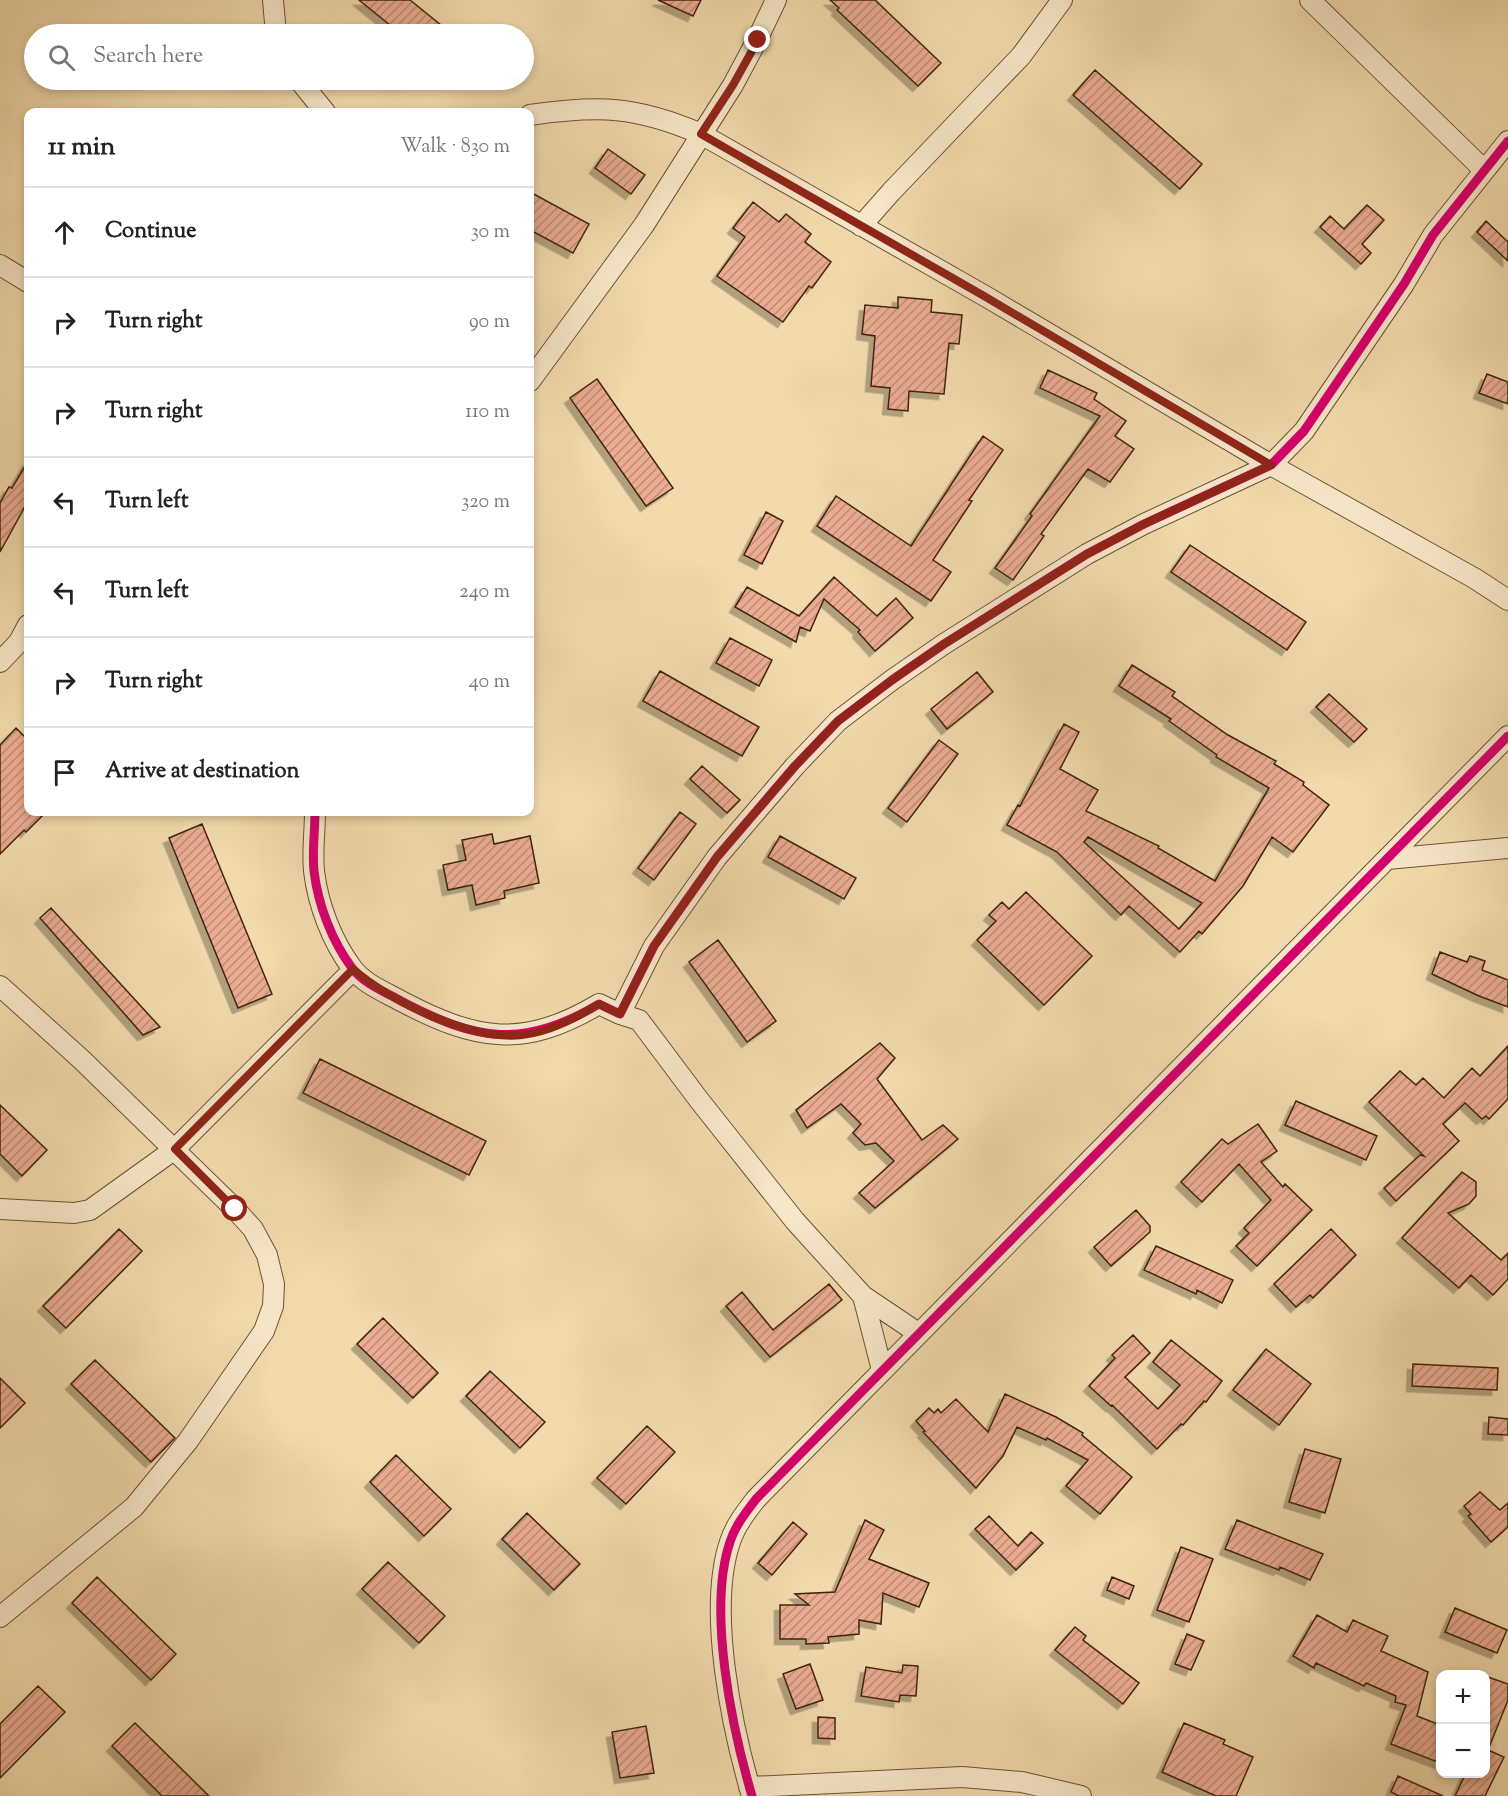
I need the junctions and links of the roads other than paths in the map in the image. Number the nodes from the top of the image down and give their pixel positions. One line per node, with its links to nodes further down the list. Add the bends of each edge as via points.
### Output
1 (273, 0): 5 (street)
2 (776, 0): 9 (street, via 733,85)
3 (1062, 0): 12 (street, via 1021,56)
4 (1311, 0): 11 (street)
5 (275, 24)
6 (307, 90): 7 (street)
7 (322, 108)
8 (534, 115): 9 (street, via 594,108 617,110 662,119)
9 (701, 134): 12 (street); 15 (street, via 644,225)
10 (1508, 141): 11 (street)
11 (1484, 170): 16 (street, via 1433,235 1304,431)
12 (861, 226): 16 (street)
13 (0, 265): 14 (street)
14 (24, 280)
15 (534, 376)
16 (1271, 465): 17 (street); 26 (street, via 1087,554 944,644 838,721 717,857 654,946)
17 (1508, 600)
18 (24, 633): 19 (street)
19 (0, 662)
20 (1508, 736): 23 (street)
21 (315, 816): 24 (street, via 314,870 320,900 328,926)
22 (1508, 848): 23 (street)
23 (1387, 859): 30 (street)
24 (353, 969): 26 (street, via 369,984 429,1016 495,1035 541,1031 572,1020 599,1004); 27 (street)
25 (0, 986): 27 (street)
26 (620, 1014): 29 (street, via 639,1020 795,1221)
27 (175, 1149): 28 (street, via 90,1210 74,1213); 32 (street, via 253,1229 267,1256 274,1284 273,1306 264,1331 188,1441 134,1507)
28 (0, 1209)
29 (863, 1296): 30 (street); 31 (street)
30 (918, 1333): 31 (street)
31 (882, 1370): 33 (street, via 756,1499 730,1540 722,1576 723,1638 735,1726)
32 (0, 1617)
33 (751, 1792): 34 (street, via 962,1778 1022,1782)
34 (1081, 1796)

